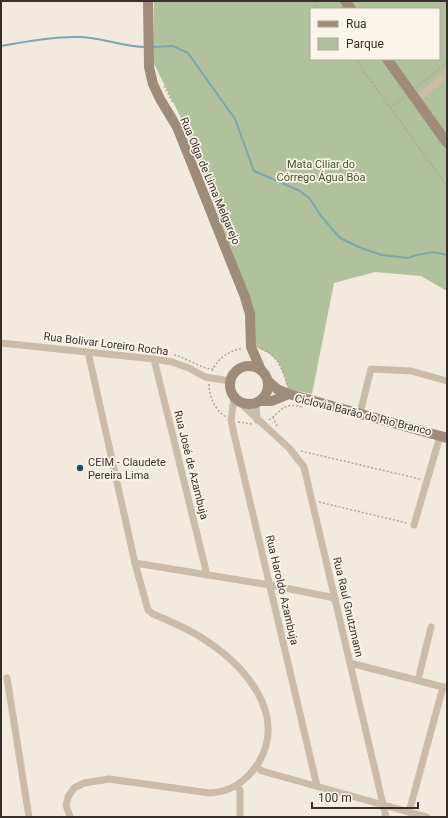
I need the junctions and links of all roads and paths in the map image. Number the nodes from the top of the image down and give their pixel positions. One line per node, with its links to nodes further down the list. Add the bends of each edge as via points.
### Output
1 (148, 1): 12 (street, Rua Olga de Lima Melgarejo, via 149,67 153,84 177,127 245,297 250,314)
2 (356, 60): 8 (path)
3 (389, 60): 7 (street)
4 (447, 63): 7 (path)
5 (447, 74): 7 (street)
6 (407, 94): 8 (path)
7 (415, 94): 9 (street)
8 (390, 108): 10 (path)
9 (447, 143)
10 (447, 186)
11 (1, 343): 13 (street, Rua Bolivar Loreiro Rocha)
12 (251, 346): 15 (street, Rua Olga de Lima Melgarejo); 16 (path, via 229,352); 17 (street, Rua Olga de Lima Melgarejo)
13 (88, 352): 14 (street, Rua Bolivar Loreiro Rocha); 32 (street)
14 (154, 359): 18 (street, Rua Bolivar Loreiro Rocha, via 172,362 205,377); 33 (street, Rua José de Azambuja)
15 (241, 368): 17 (street, via 251,366); 18 (street)
16 (213, 369)
17 (261, 370): 20 (street)
18 (230, 381): 22 (street, via 230,390)
19 (447, 381): 25 (street, via 411,371 371,368)
20 (268, 382): 21 (street); 23 (street, via 267,393)
21 (289, 394): 23 (street, via 272,401); 25 (street)
22 (236, 399): 23 (street, via 246,404); 26 (street, Rua Raul Gnutzmann); 34 (street, Rua Haroldo Azambuja, via 231,420)
23 (258, 402): 26 (street)
24 (308, 409): 26 (path, Ciclovia Barão do Rio Branco, via 286,406 266,422)
25 (360, 413): 27 (street)
26 (259, 422): 28 (street, Rua Raul Gnutzmann)
27 (444, 437): 29 (street)
28 (289, 448): 29 (path); 30 (street, Rua Raul Gnutzmann, via 304,467)
29 (427, 481): 31 (street)
30 (312, 500): 31 (path); 35 (street, Rua Raul Gnutzmann)
31 (414, 525)
32 (135, 563): 33 (street); 41 (street, via 148,610 211,644 254,685 265,710 268,733 264,750)
33 (207, 575): 34 (street)
34 (270, 585): 35 (street); 43 (street, Rua Haroldo Azambuja)
35 (335, 598): 37 (street, Rua Raul Gnutzmann)
36 (431, 628): 39 (street)
37 (350, 663): 39 (street); 44 (street, Rua Raul Gnutzmann)
38 (7, 678): 46 (street)
39 (418, 680): 40 (street)
40 (445, 687): 45 (street)
41 (256, 766): 42 (street); 43 (street, via 262,771)
42 (236, 786): 47 (street, via 226,791 210,793 110,779 84,783 69,794 66,805); 48 (street, via 240,790)
43 (317, 786): 44 (street)
44 (383, 805): 45 (street); 49 (street, Rua Raul Gnutzmann)
45 (409, 812): 50 (street)
46 (29, 817)
47 (70, 817)
48 (240, 817)
49 (386, 817)
50 (427, 817)

